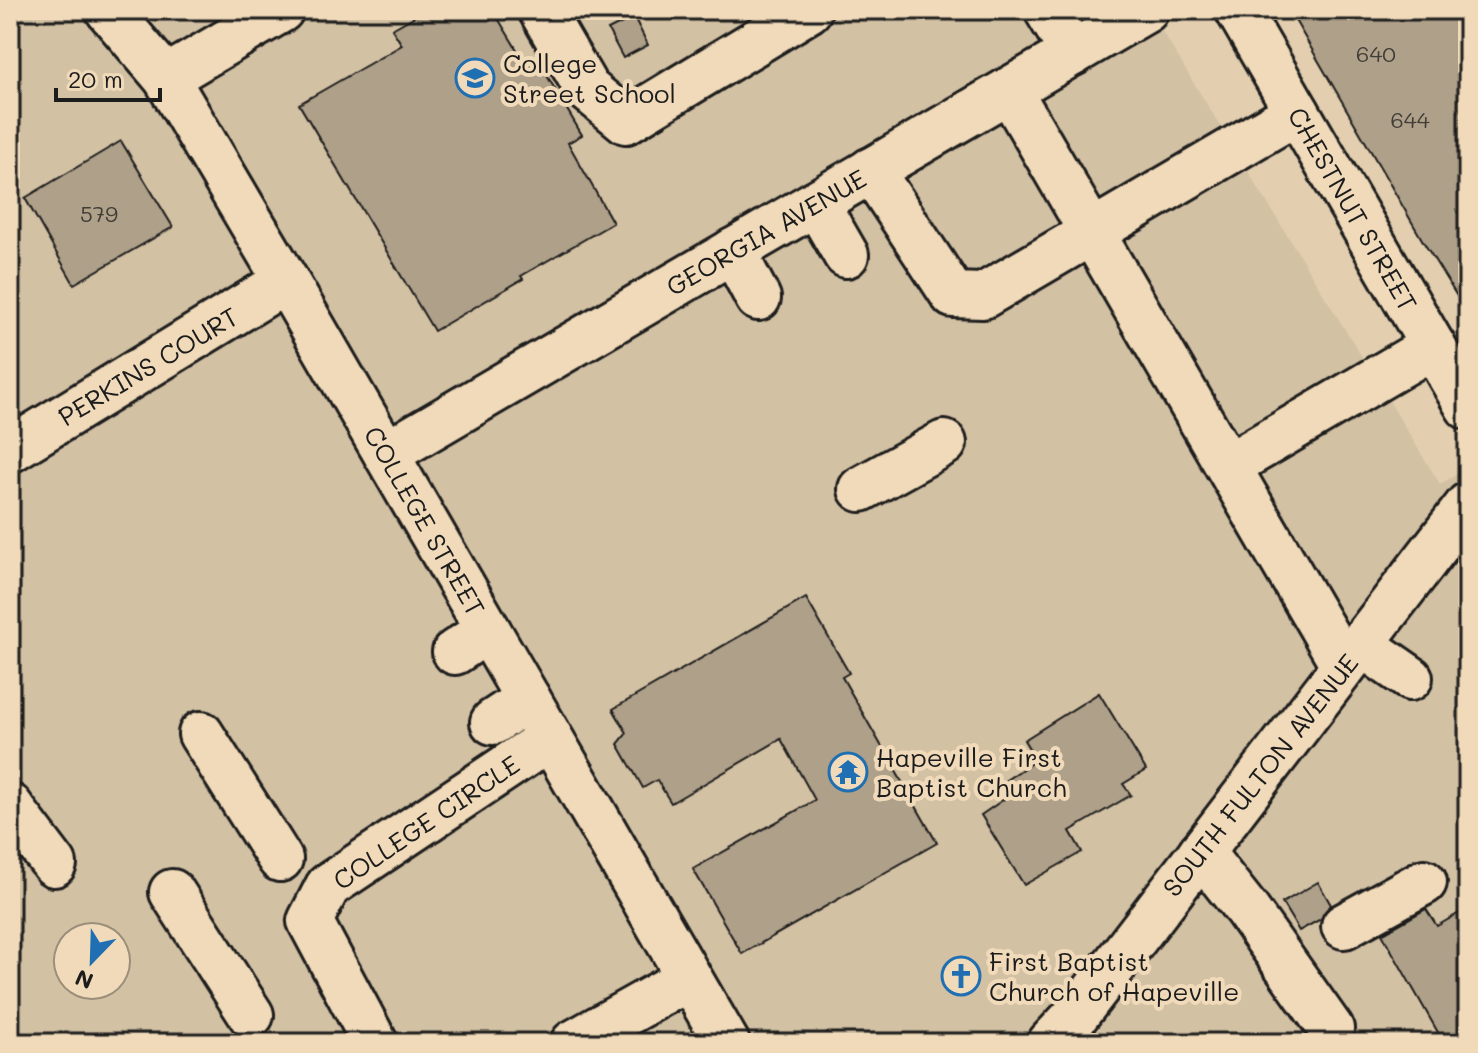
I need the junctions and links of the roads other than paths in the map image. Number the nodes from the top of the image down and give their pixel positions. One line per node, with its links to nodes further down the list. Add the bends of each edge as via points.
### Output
1 (108, 10): 9 (street, COLLEGE STREET)
2 (281, 10): 9 (street)
3 (541, 10): 4 (street, via 587,89 626,121)
4 (809, 10)
5 (1047, 10): 8 (street)
6 (1146, 10): 8 (street, GEORGIA AVENUE)
7 (1238, 10): 11 (street, CHESTNUT STREET)
8 (1073, 53): 10 (street, GEORGIA AVENUE)
9 (166, 78): 17 (street, COLLEGE STREET, via 239,231)
10 (1009, 90): 12 (street, GEORGIA AVENUE); 14 (street)
11 (1297, 112): 14 (street); 19 (street, CHESTNUT STREET)
12 (871, 170): 13 (street, GEORGIA AVENUE); 14 (street, via 953,295 983,296)
13 (816, 203): 15 (street, GEORGIA AVENUE); 16 (street)
14 (1092, 232): 24 (street)
15 (733, 251): 18 (street); 23 (street, GEORGIA AVENUE)
16 (846, 255)
17 (286, 281): 22 (street, PERKINS COURT); 23 (street, COLLEGE STREET)
18 (758, 298)
19 (1433, 346): 20 (street, CHESTNUT STREET); 24 (street)
20 (1468, 407)
21 (944, 443): 25 (street)
22 (10, 450)
23 (386, 454): 30 (street, COLLEGE STREET, via 432,568 511,711)
24 (1228, 466): 27 (street)
25 (861, 489)
26 (1468, 505): 27 (street, SOUTH FULTON AVENUE)
27 (1353, 655): 28 (street); 32 (street, SOUTH FULTON AVENUE)
28 (1410, 678)
29 (201, 734): 33 (street)
30 (550, 738): 38 (street, COLLEGE STREET); 40 (street, COLLEGE CIRCLE, via 328,886 310,921)
31 (11, 805): 34 (street)
32 (1201, 852): 43 (street, SOUTH FULTON AVENUE); 44 (street, via 1323,1016 1331,1029)
33 (280, 859)
34 (54, 864)
35 (1424, 882): 37 (street)
36 (172, 892): 39 (street)
37 (1344, 926)
38 (689, 978): 41 (street); 42 (street, COLLEGE STREET)
39 (251, 1015)
40 (375, 1043)
41 (573, 1043)
42 (727, 1043)
43 (1050, 1043)
44 (1329, 1043)

